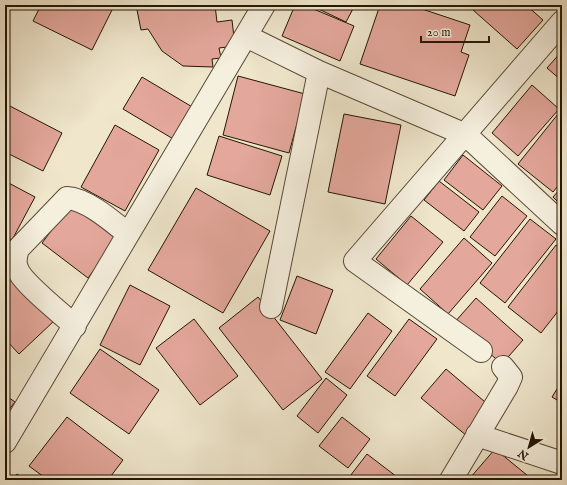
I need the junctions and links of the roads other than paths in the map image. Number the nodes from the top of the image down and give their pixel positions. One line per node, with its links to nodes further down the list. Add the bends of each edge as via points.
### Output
1 (255, 9): 3 (street)
2 (562, 22): 5 (street)
3 (246, 36): 4 (street); 7 (street)
4 (319, 72): 5 (street); 8 (street)
5 (466, 135): 6 (street); 10 (street, via 355,261)
6 (562, 224)
7 (128, 234): 9 (street); 9 (street, via 88,205 67,198 18,249 15,259 17,269 31,286)
8 (271, 307)
9 (74, 326): 13 (street)
10 (481, 352)
11 (503, 367): 12 (street, via 511,377)
12 (477, 435): 14 (street); 15 (street)
13 (5, 442)
14 (562, 463)
15 (451, 480)

